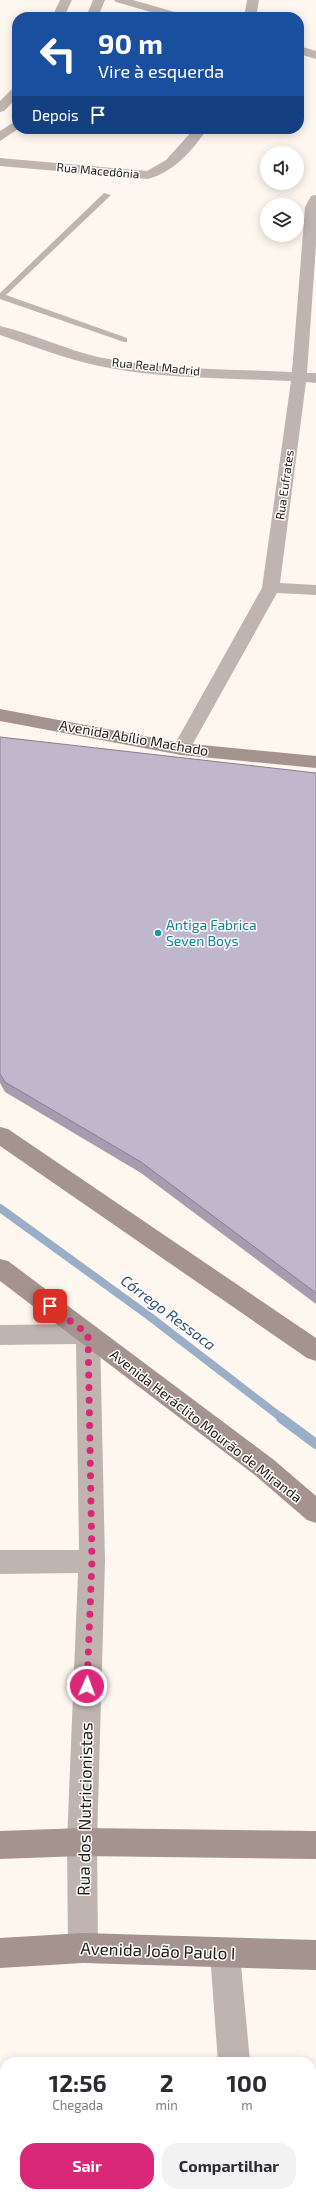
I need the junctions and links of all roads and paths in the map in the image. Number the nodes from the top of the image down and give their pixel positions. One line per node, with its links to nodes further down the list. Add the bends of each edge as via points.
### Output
1 (66, 0): 5 (street)
2 (99, 0): 6 (street)
3 (120, 0): 7 (street)
4 (253, 0): 8 (street)
5 (60, 12)
6 (94, 12)
7 (163, 12)
8 (251, 12)
9 (304, 51): 10 (street)
10 (316, 55)
11 (12, 97): 12 (street)
12 (0, 108)
13 (12, 128): 15 (street)
14 (197, 134): 16 (street, Rua Macedônia, via 164,169 148,175)
15 (0, 137)
16 (0, 162)
17 (108, 195): 19 (lane)
18 (316, 199): 22 (street, Rua Eufrates, via 312,207)
19 (0, 296): 21 (lane)
20 (0, 330): 22 (street, Rua Real Madrid, via 112,364 202,373)
21 (124, 340)
22 (299, 377): 23 (street, Rua Real Madrid); 24 (street, Rua Eufrates)
23 (316, 378)
24 (271, 588): 25 (street); 29 (street, Rua Eufrates)
25 (316, 590)
26 (0, 710): 28 (main road, Avenida Abílio Machado)
27 (0, 715): 28 (main road, Avenida Abílio Machado)
28 (23, 718): 29 (main road, Avenida Abílio Machado)
29 (181, 750): 30 (main road, Avenida Abílio Machado)
30 (316, 762)
31 (0, 1135): 35 (main road)
32 (0, 1268): 33 (main road, Avenida Heráclito Mourão de Miranda)
33 (88, 1334): 34 (street); 36 (main road, Avenida Heráclito Mourão de Miranda, via 265,1468); 37 (street, Rua dos Nutricionistas)
34 (0, 1335)
35 (316, 1351)
36 (316, 1512)
37 (92, 1561): 38 (street); 39 (street, Rua dos Nutricionistas)
38 (0, 1562)
39 (82, 1842): 40 (main road); 41 (main road); 42 (street, Rua dos Nutricionistas)
40 (0, 1845)
41 (316, 1845)
42 (83, 1948): 43 (main road, Avenida João Paulo I); 44 (main road, Avenida João Paulo I)
43 (0, 1954)
44 (225, 1954): 45 (main road, Avenida João Paulo I); 46 (street)
45 (316, 1955)
46 (234, 2057)

